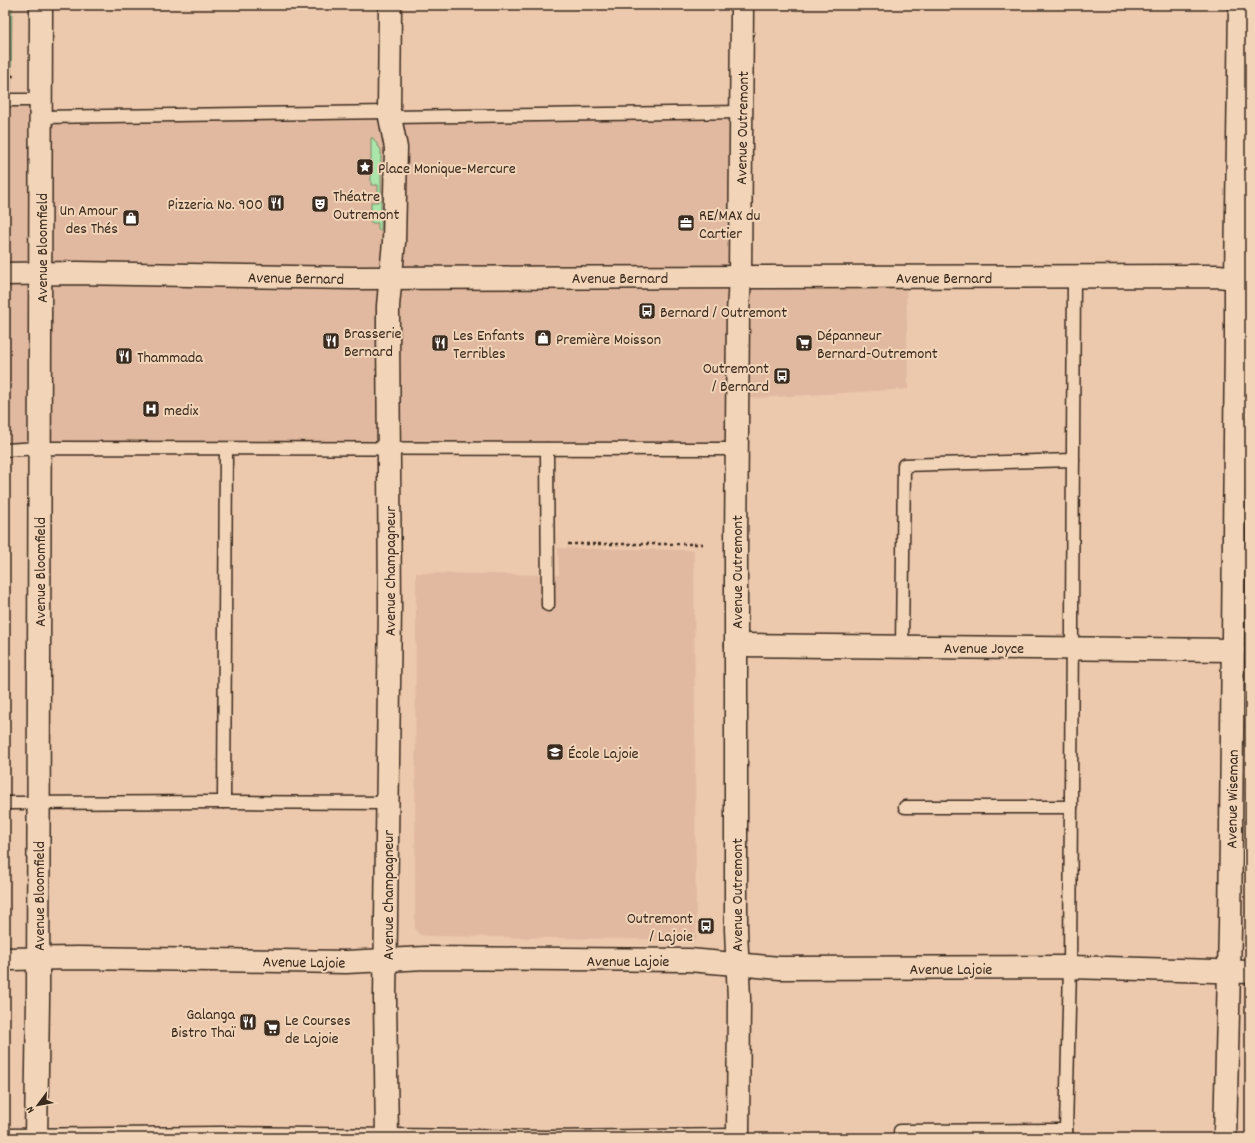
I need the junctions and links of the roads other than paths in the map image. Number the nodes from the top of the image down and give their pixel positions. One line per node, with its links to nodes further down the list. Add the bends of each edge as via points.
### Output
1 (41, 5): 6 (street, Avenue Bloomfield)
2 (390, 5): 8 (street, Avenue Champagneur)
3 (742, 5): 7 (street, Avenue Outremont)
4 (1240, 5): 14 (street, Avenue Wiseman)
5 (5, 100): 6 (lane)
6 (41, 108): 8 (lane); 10 (street, Avenue Bloomfield)
7 (742, 112): 8 (lane); 11 (street, Avenue Outremont)
8 (390, 114): 13 (street, Avenue Champagneur, via 396,148)
9 (5, 274): 10 (street, Avenue Bernard)
10 (41, 274): 13 (street, Avenue Bernard); 15 (street, Avenue Bloomfield)
11 (740, 276): 12 (street, Avenue Bernard); 13 (street, Avenue Bernard); 19 (street, Avenue Outremont)
12 (1074, 276): 14 (street, Avenue Bernard); 21 (lane)
13 (391, 277): 17 (street, Avenue Champagneur, via 388,330)
14 (1245, 278): 26 (street, Avenue Wiseman)
15 (39, 448): 16 (lane); 20 (lane); 29 (street, Avenue Bloomfield)
16 (226, 449): 17 (lane); 27 (lane)
17 (388, 449): 18 (lane); 30 (street, Avenue Champagneur)
18 (547, 449): 19 (lane); 22 (lane)
19 (737, 449): 23 (street, Avenue Outremont)
20 (5, 450)
21 (1073, 460): 24 (lane, via 904,465); 25 (lane)
22 (548, 605)
23 (736, 645): 24 (street, Avenue Joyce); 36 (street, Avenue Outremont)
24 (902, 647): 25 (street, Avenue Joyce)
25 (1072, 648): 26 (street, Avenue Joyce); 32 (lane)
26 (1233, 650): 38 (street, Avenue Wiseman)
27 (224, 802): 29 (lane); 30 (lane)
28 (5, 803): 29 (lane)
29 (38, 803): 34 (street, Avenue Bloomfield)
30 (388, 803): 35 (street, Avenue Champagneur)
31 (905, 807): 32 (lane)
32 (1071, 807): 37 (lane)
33 (5, 959): 34 (street, Avenue Lajoie)
34 (38, 959): 35 (street, Avenue Lajoie); 44 (street, Avenue Bloomfield)
35 (386, 961): 36 (street, Avenue Lajoie, via 425,958 689,960); 45 (street, Avenue Champagneur)
36 (737, 965): 37 (street, Avenue Lajoie, via 780,968); 47 (street, Avenue Outremont)
37 (1070, 967): 38 (street, Avenue Lajoie); 41 (lane)
38 (1228, 972): 39 (street, Avenue Lajoie); 48 (street, Avenue Wiseman)
39 (1250, 972)
40 (900, 1131): 41 (lane)
41 (1066, 1134)
42 (5, 1135): 44 (lane)
43 (221, 1135): 44 (lane); 45 (lane)
44 (36, 1136)
45 (387, 1136): 46 (lane)
46 (546, 1137): 47 (lane)
47 (738, 1137)
48 (1225, 1138)

